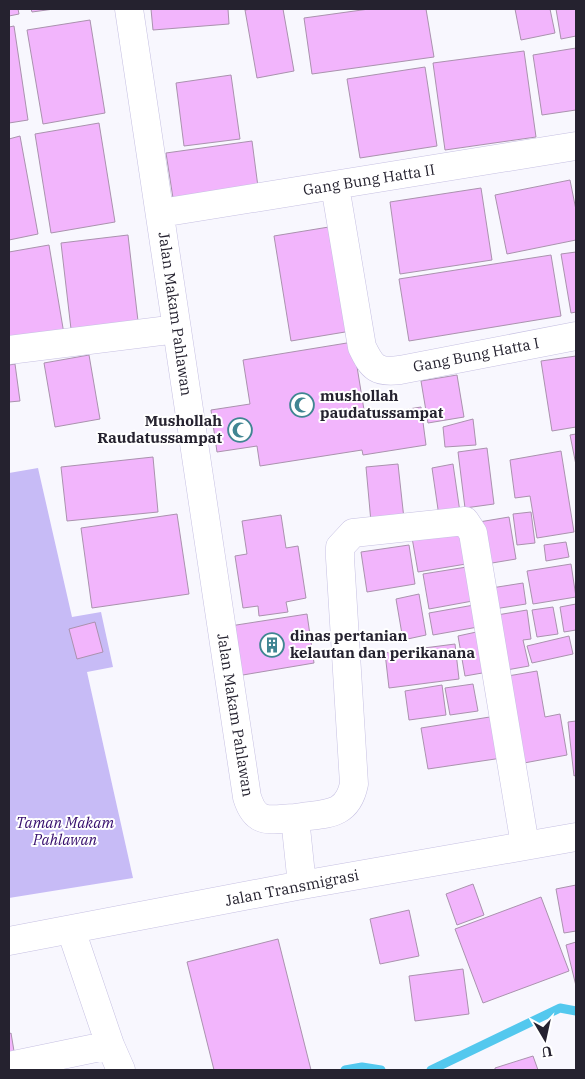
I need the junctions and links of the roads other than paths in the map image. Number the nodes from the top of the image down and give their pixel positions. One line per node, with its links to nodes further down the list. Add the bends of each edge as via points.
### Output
1 (130, 9): 4 (street, Jalan Makam Pahlawan)
2 (576, 146): 3 (street, Gang Bung Hatta II)
3 (335, 186): 4 (street, Gang Bung Hatta II); 6 (street, Gang Bung Hatta I, via 362,347 376,368 385,372 400,370)
4 (161, 213): 5 (street, Jalan Makam Pahlawan)
5 (177, 329): 7 (street); 8 (street, Jalan Makam Pahlawan, via 247,797 257,817 265,820)
6 (576, 336)
7 (9, 350)
8 (295, 818): 10 (street, Jalan Makam Pahlawan, via 338,811 348,804 354,784 340,547 353,533 465,521 473,533); 11 (street)
9 (576, 837): 10 (street, Jalan Transmigrasi)
10 (525, 845): 11 (street, Jalan Transmigrasi)
11 (302, 885): 12 (street, Jalan Transmigrasi)
12 (71, 930): 13 (street, Jalan Transmigrasi); 14 (street)
13 (9, 941)
14 (110, 1045): 15 (street); 16 (street)
15 (9, 1066)
16 (121, 1070)

